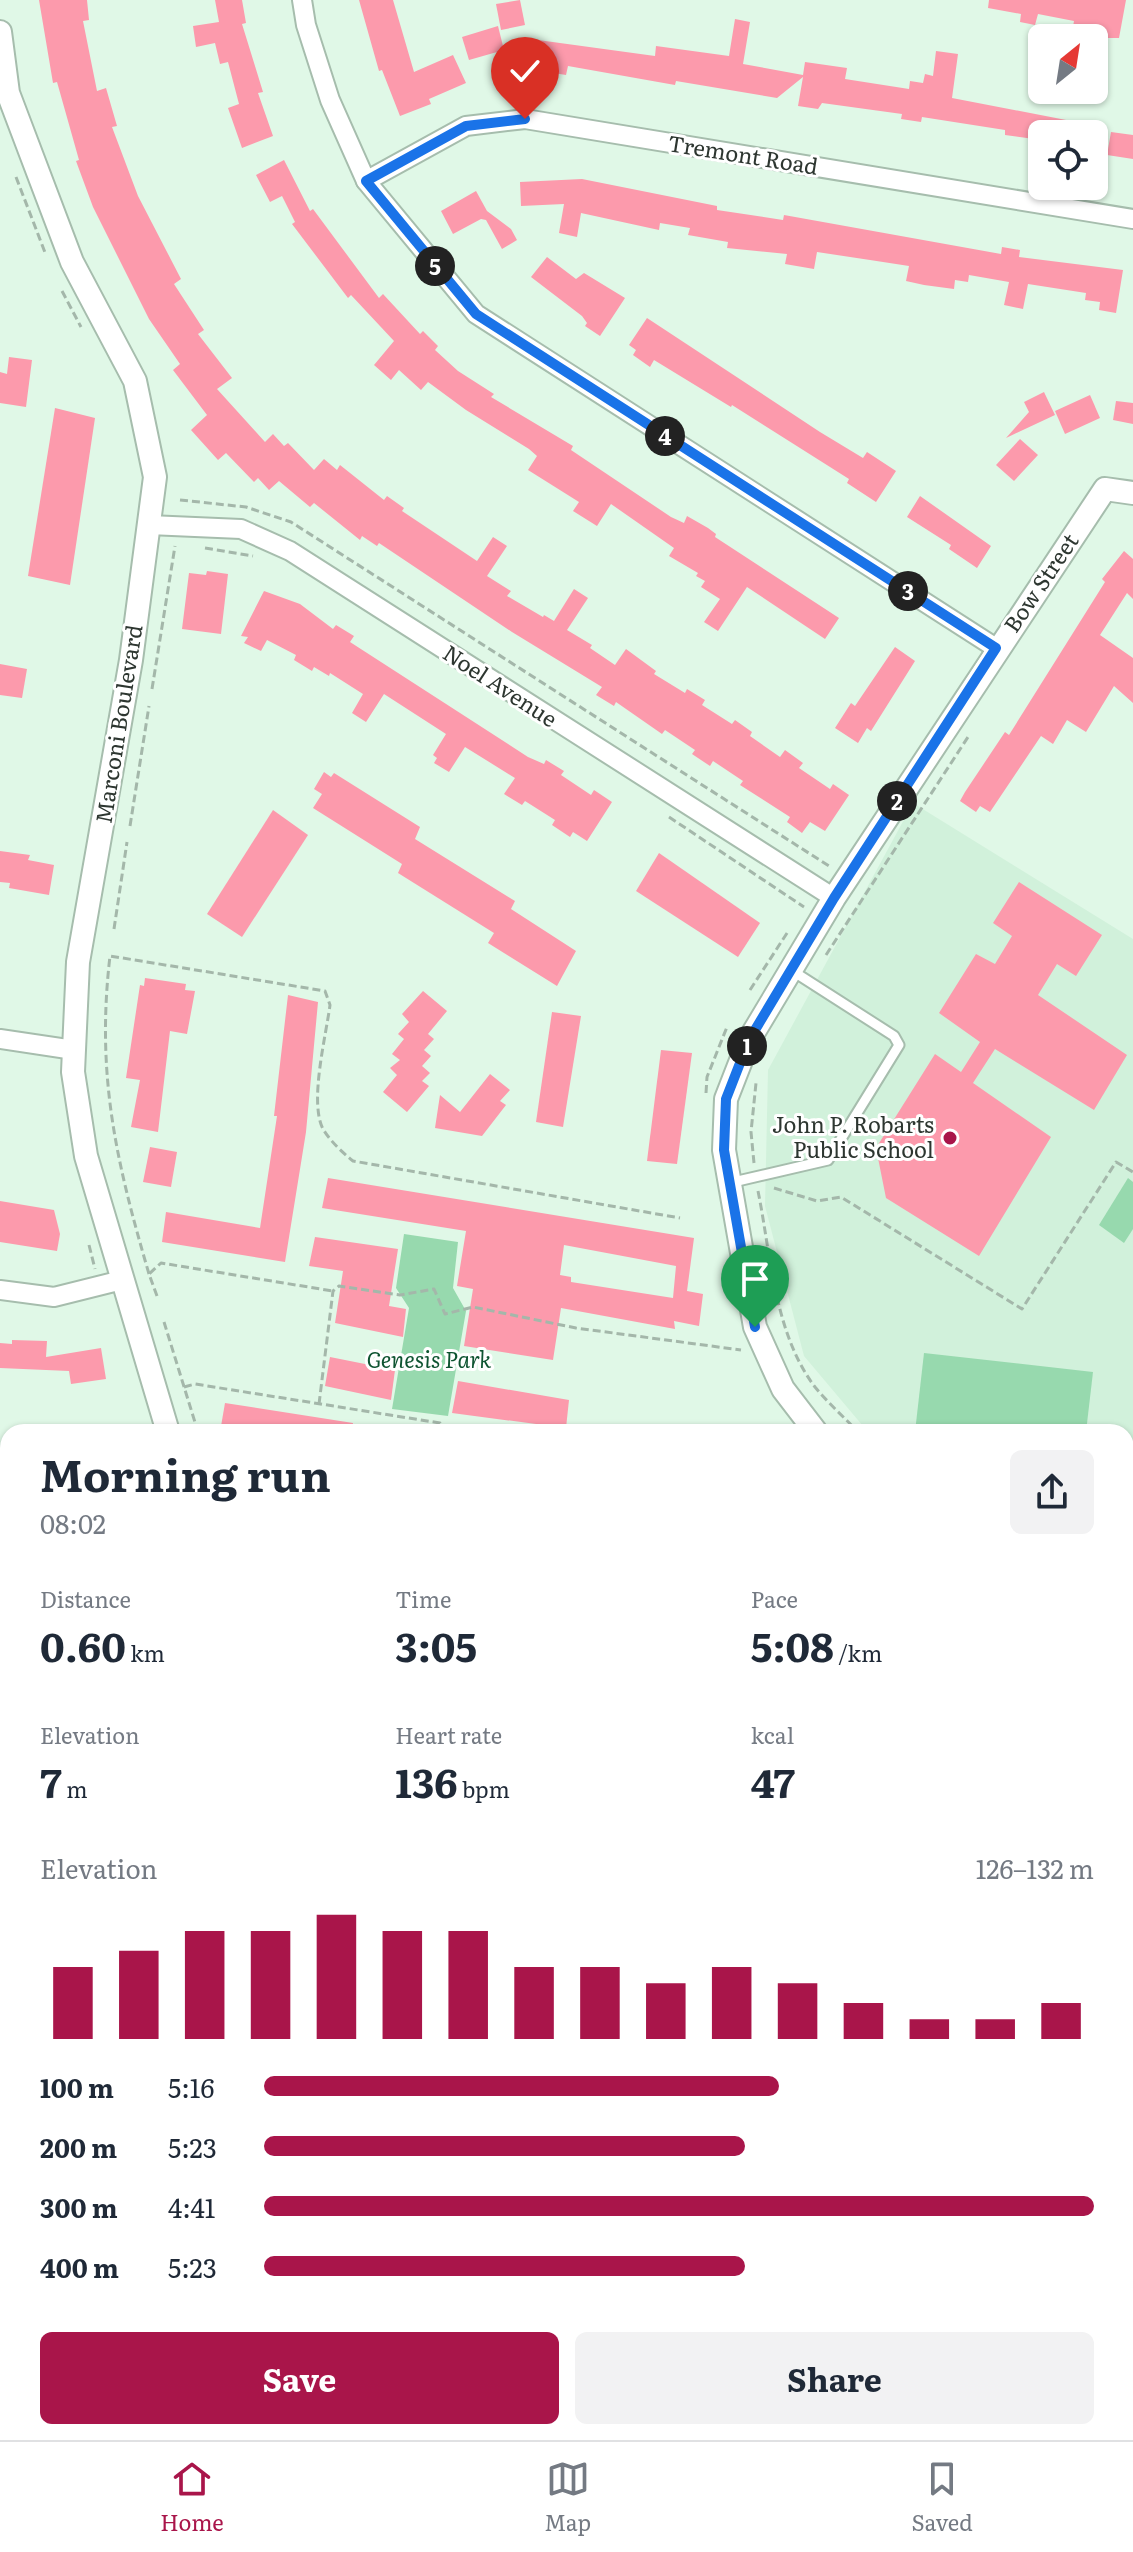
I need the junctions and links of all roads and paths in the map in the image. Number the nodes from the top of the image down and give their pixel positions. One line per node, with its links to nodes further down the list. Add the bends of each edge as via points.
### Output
1 (302, 0): 4 (street, via 330,100)
2 (0, 32): 11 (street, Marconi Boulevard, via 8,93 72,262 135,381 155,477)
3 (15, 175): 6 (path)
4 (366, 181): 5 (street, Tremont Road, via 466,126 525,119); 15 (street, via 476,314)
5 (1133, 219)
6 (47, 259)
7 (60, 287): 8 (path)
8 (81, 328)
9 (1133, 493): 15 (street, Bow Street, via 1105,489)
10 (180, 500): 22 (path, via 246,507 291,522)
11 (149, 525): 23 (street, Noel Avenue, via 241,529 290,551); 30 (street, Marconi Boulevard, via 78,962)
12 (175, 545): 16 (path)
13 (204, 548): 14 (path)
14 (255, 557)
15 (996, 648): 23 (street, Bow Street)
16 (152, 689)
17 (149, 706): 20 (path)
18 (972, 731): 27 (path)
19 (659, 811): 24 (path, via 805,905)
20 (130, 826)
21 (127, 842): 25 (path)
22 (832, 868)
23 (834, 898): 27 (street, Bow Street)
24 (797, 917)
25 (114, 929)
26 (789, 929): 28 (path)
27 (800, 976): 33 (lane, via 894,1036 899,1045 828,1160); 34 (street, Bow Street, via 749,1040 726,1099)
28 (750, 990)
29 (0, 1039): 30 (street)
30 (74, 1050): 37 (street, Marconi Boulevard, via 86,1156)
31 (756, 1081): 33 (path, via 751,1132)
32 (1133, 1172): 33 (path, via 1116,1162 1022,1309 841,1197 817,1201)
33 (757, 1181): 34 (lane); 49 (path, via 784,1321 796,1355 815,1386)
34 (729, 1183): 48 (street, Bow Street, via 755,1327 783,1389)
35 (680, 1218): 36 (path, via 353,1161 322,1127 318,1096 330,1005 325,991 110,956 104,1004 106,1088 113,1142)
36 (149, 1274): 39 (path, via 161,1263); 40 (path)
37 (122, 1280): 38 (street, via 54,1297); 45 (street, Marconi Boulevard)
38 (0, 1290)
39 (333, 1291): 42 (path, via 339,1286 400,1295 434,1289 445,1314 473,1307 576,1328); 44 (path)
40 (157, 1296)
41 (164, 1322): 43 (path)
42 (741, 1350)
43 (184, 1387): 44 (path, via 195,1384); 46 (path)
44 (319, 1404): 47 (path)
45 (166, 1424)
46 (196, 1424)
47 (441, 1424)
48 (810, 1424)
49 (851, 1424)

